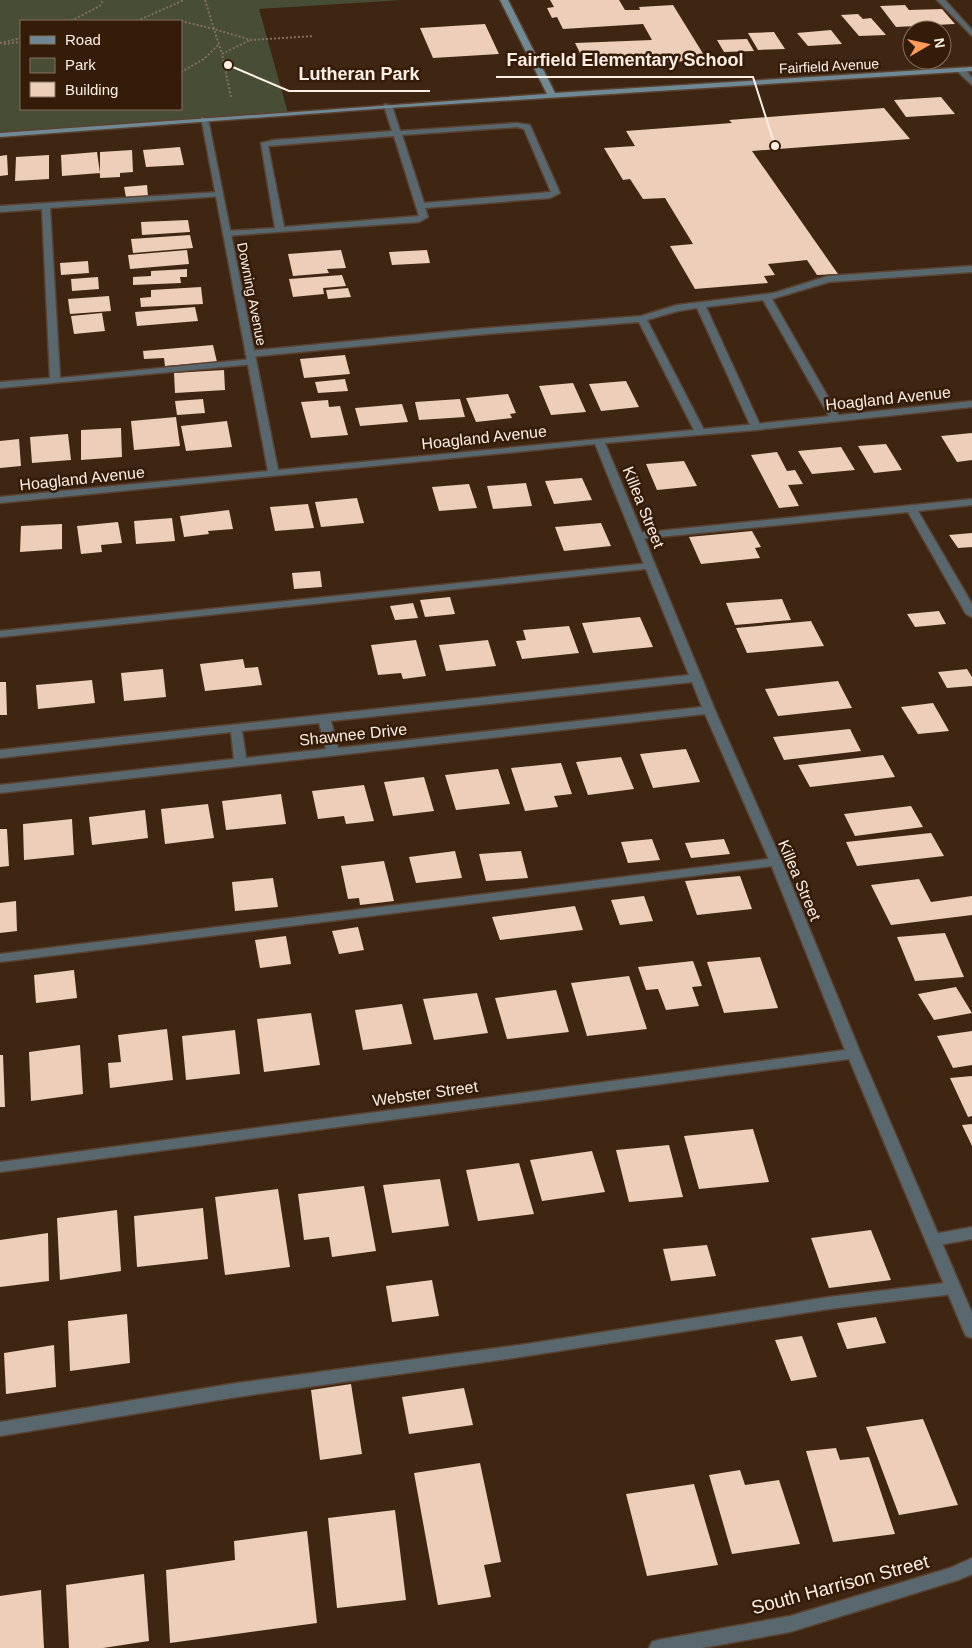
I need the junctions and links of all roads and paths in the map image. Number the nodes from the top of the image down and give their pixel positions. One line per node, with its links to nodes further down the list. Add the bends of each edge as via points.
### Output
1 (103, 0): 6 (path, via 100,6)
2 (184, 0): 7 (path)
3 (205, 0): 9 (path)
4 (504, 0): 22 (main road)
5 (941, 0): 10 (street)
6 (73, 20)
7 (139, 20)
8 (182, 21): 9 (path)
9 (214, 29): 13 (path); 16 (path)
10 (972, 34)
11 (314, 36): 13 (path)
12 (20, 38): 15 (path)
13 (251, 40): 17 (path)
14 (20, 42): 15 (path)
15 (0, 44)
16 (218, 44): 17 (path); 20 (path, via 204,59)
17 (222, 54): 24 (path)
18 (972, 69): 19 (main road, Fairfield Avenue)
19 (961, 70): 21 (street); 22 (main road, Fairfield Avenue)
20 (182, 71)
21 (972, 83)
22 (552, 95): 23 (main road, Fairfield Avenue)
23 (388, 106): 24 (main road, Fairfield Avenue); 26 (street)
24 (235, 117): 25 (main road, Fairfield Avenue)
25 (204, 119): 27 (main road, Fairfield Avenue); 28 (street, Downing Avenue)
26 (397, 133): 30 (street); 30 (street, via 527,127 556,193); 32 (street, via 264,145)
27 (0, 134)
28 (219, 194): 29 (street); 33 (street, Downing Avenue)
29 (46, 206): 31 (street); 39 (street)
30 (421, 206): 32 (street, via 424,217 418,220)
31 (0, 209)
32 (280, 230): 33 (street)
33 (227, 234): 38 (street, Downing Avenue)
34 (972, 269): 35 (street, via 828,279)
35 (766, 297): 36 (street); 42 (street)
36 (700, 305): 37 (street); 43 (street)
37 (642, 318): 38 (street, via 476,332); 44 (street)
38 (251, 358): 39 (street); 46 (street, Downing Avenue)
39 (55, 381): 40 (street)
40 (0, 385)
41 (972, 404): 42 (street, Hoagland Avenue)
42 (835, 418): 43 (street, Hoagland Avenue)
43 (756, 427): 44 (street, Hoagland Avenue)
44 (700, 432): 45 (street, Hoagland Avenue)
45 (599, 441): 46 (street, Hoagland Avenue); 50 (street, Killea Street)
46 (274, 474): 47 (street, Hoagland Avenue)
47 (0, 500)
48 (972, 502): 49 (street)
49 (911, 508): 50 (street); 52 (street)
50 (639, 536): 51 (street, Killea Street)
51 (650, 566): 53 (street); 54 (street, Killea Street)
52 (972, 614)
53 (0, 634)
54 (697, 678): 55 (street, Killea Street); 56 (street, Shawnee Drive)
55 (709, 710): 58 (street, Shawnee Drive); 62 (street, Killea Street)
56 (324, 719): 57 (street, Shawnee Drive); 58 (street)
57 (236, 729): 59 (street, Shawnee Drive); 60 (street)
58 (333, 752): 60 (street, Shawnee Drive)
59 (0, 754)
60 (241, 763): 61 (street, Shawnee Drive)
61 (0, 789)
62 (776, 862): 63 (street); 64 (street, Killea Street)
63 (0, 958)
64 (854, 1054): 65 (street, Webster Street); 67 (street, Killea Street)
65 (0, 1166)
66 (972, 1233): 67 (street)
67 (934, 1240): 68 (street, Killea Street)
68 (952, 1288): 69 (street, Killea Street); 70 (street, via 236,1390)
69 (972, 1332)
70 (0, 1428)
71 (972, 1566): 72 (street, South Harrison Street, via 790,1624)
72 (658, 1648)

